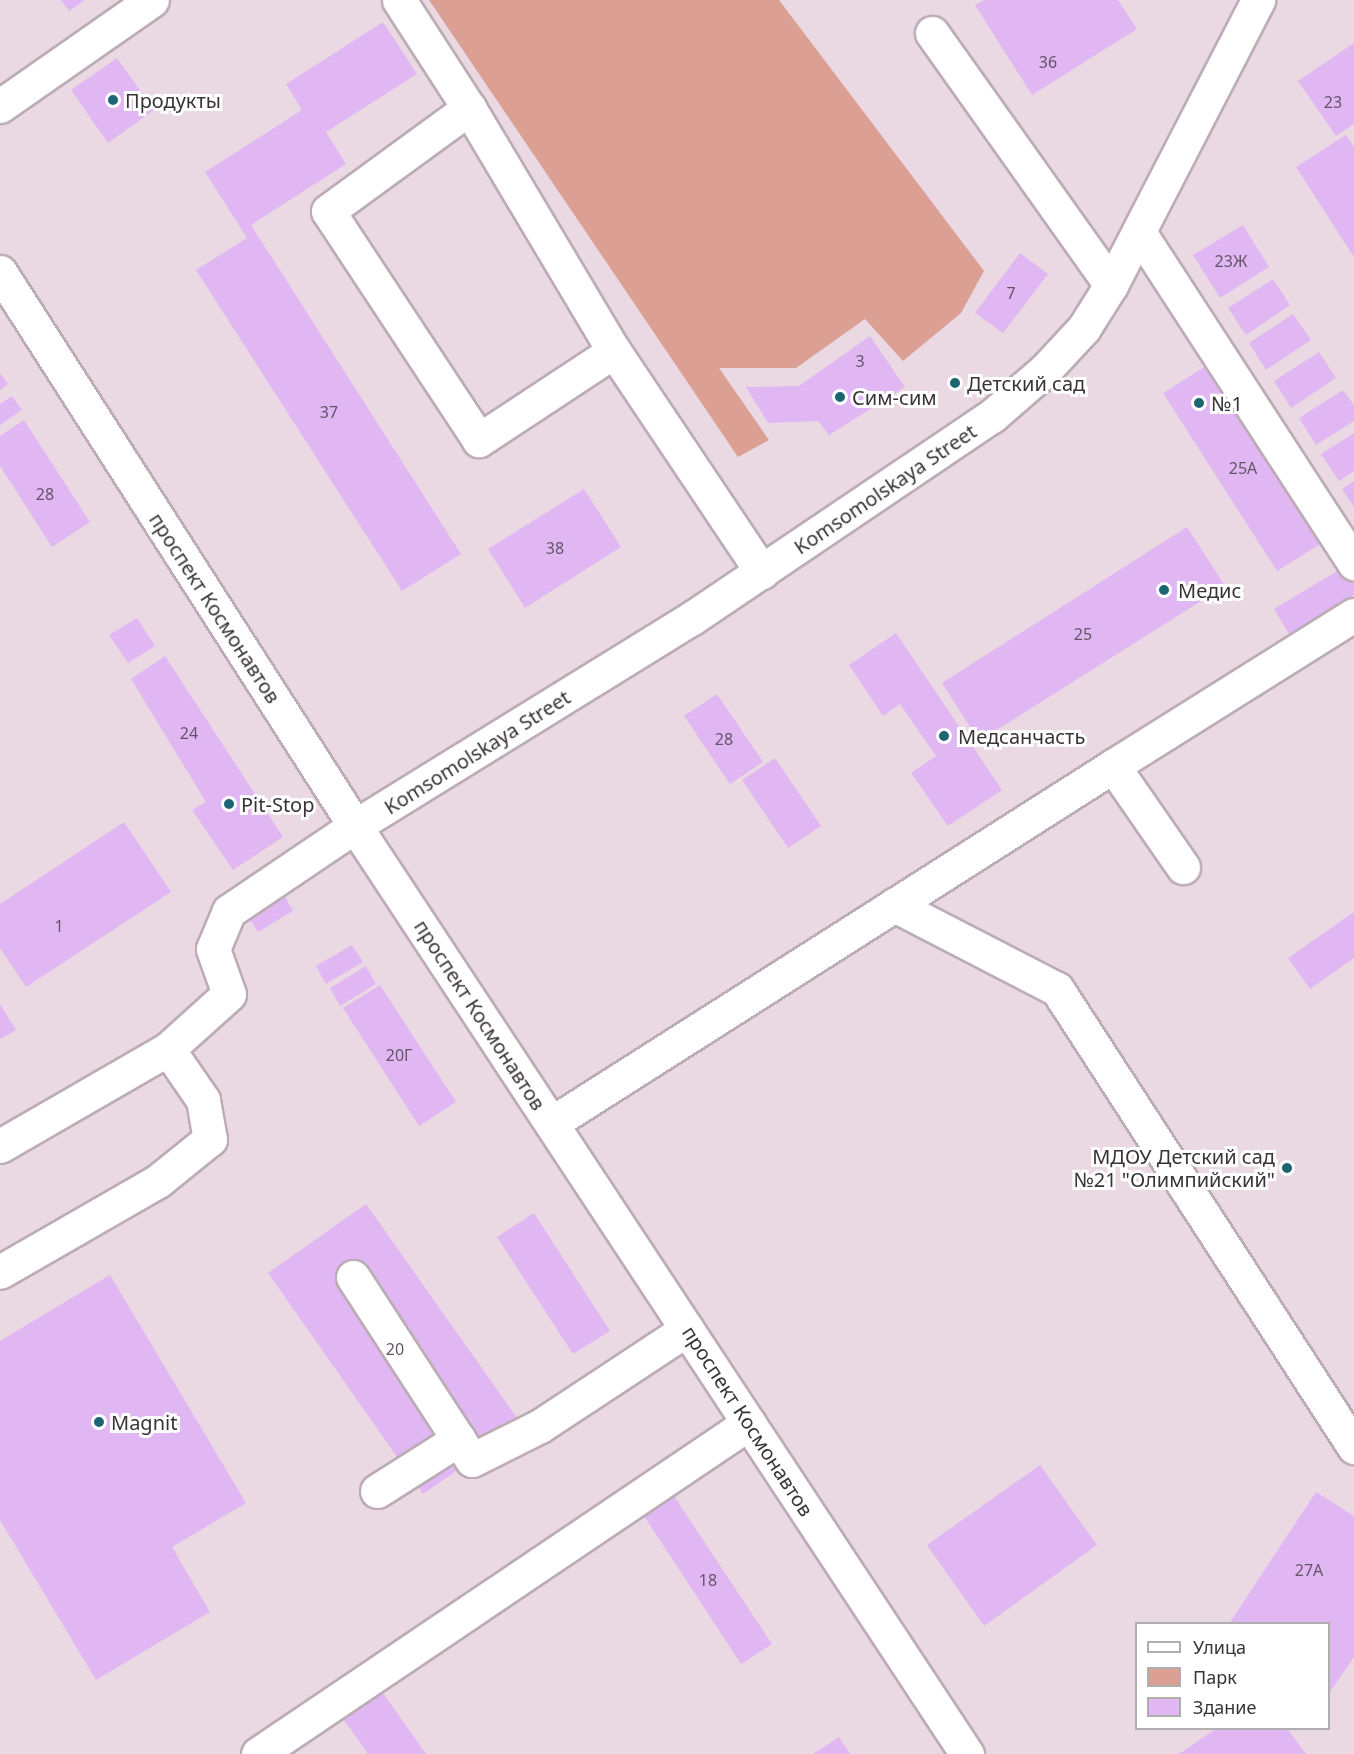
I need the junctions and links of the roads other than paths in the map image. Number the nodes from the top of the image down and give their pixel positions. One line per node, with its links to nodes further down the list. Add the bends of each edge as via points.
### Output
1 (152, 0): 5 (street)
2 (399, 0): 6 (street)
3 (1258, 0): 7 (street, Komsomolskaya Street, via 1228,50)
4 (932, 33): 9 (street)
5 (0, 106)
6 (470, 108): 10 (street); 10 (street, via 328,211 479,440)
7 (1139, 232): 9 (street, Komsomolskaya Street); 11 (street)
8 (0, 272): 15 (street, проспект Космонавтов)
9 (1111, 285): 12 (street, Komsomolskaya Street, via 1084,328 1045,370 992,416)
10 (614, 351): 12 (street)
11 (1354, 563)
12 (762, 572): 15 (street, Komsomolskaya Street)
13 (1354, 615): 14 (street)
14 (1113, 766): 16 (street); 17 (street)
15 (355, 826): 18 (street, Komsomolskaya Street, via 229,911 213,949 229,994); 19 (street, проспект Космонавтов)
16 (1183, 867)
17 (894, 905): 19 (street); 26 (street, via 1057,989)
18 (168, 1049): 20 (street); 21 (street, via 203,1100 210,1138 158,1181)
19 (552, 1123): 23 (street, проспект Космонавтов)
20 (0, 1146)
21 (0, 1272)
22 (353, 1276): 25 (street)
23 (687, 1329): 24 (street, проспект Космонавтов); 25 (street, via 540,1426 472,1460)
24 (748, 1423): 28 (street); 29 (street, проспект Космонавтов)
25 (459, 1439): 27 (street)
26 (1354, 1447)
27 (377, 1491)
28 (258, 1754)
29 (967, 1754)

